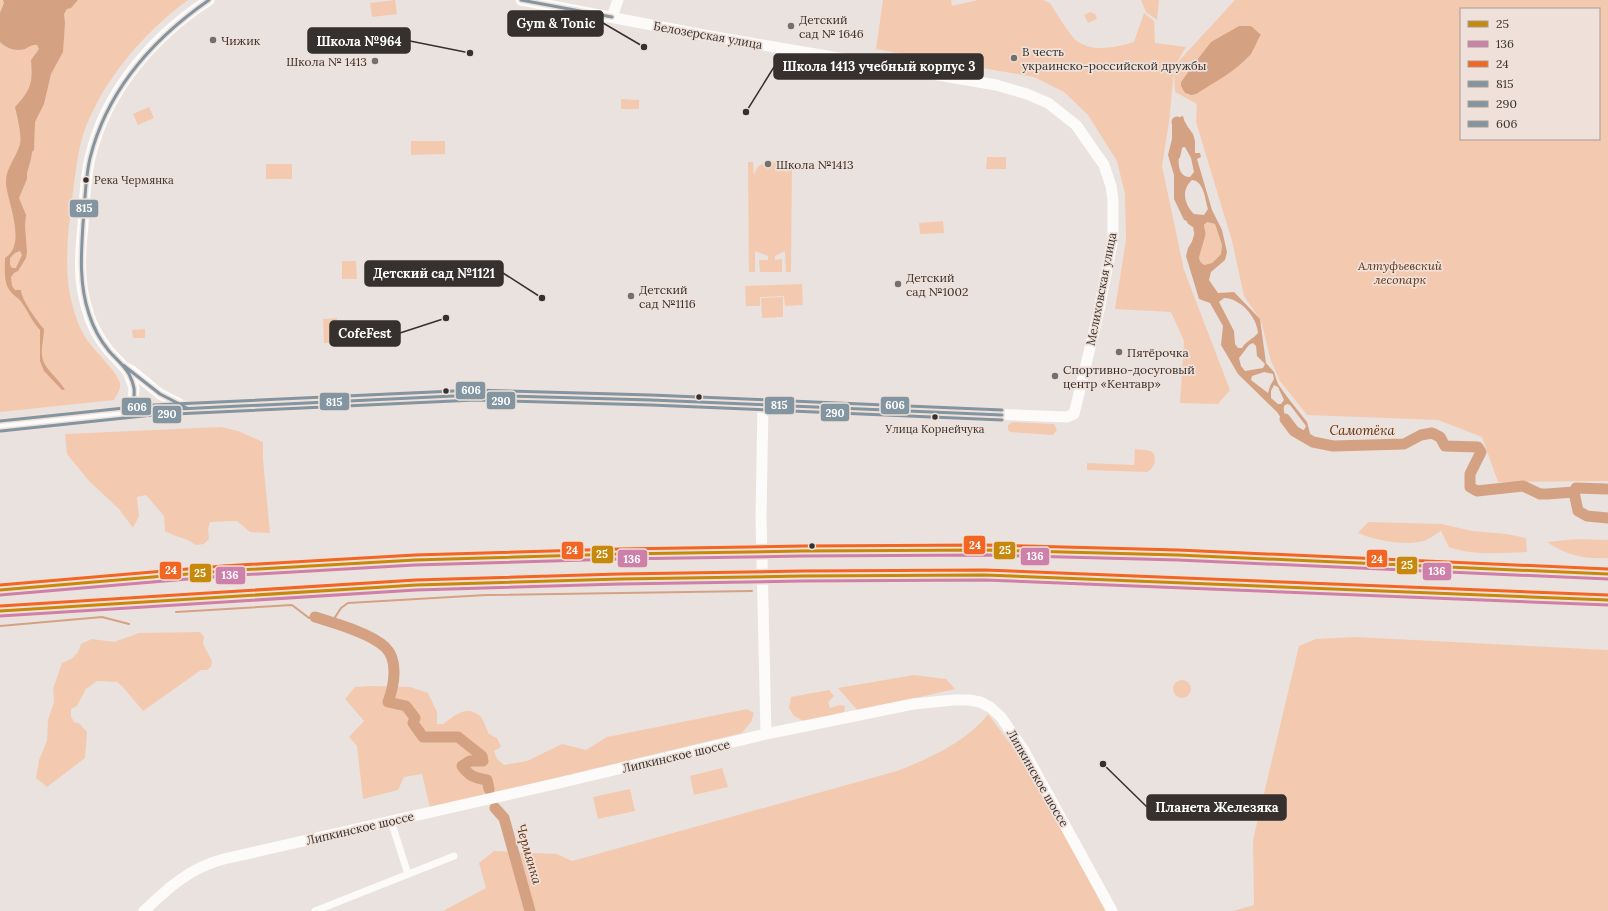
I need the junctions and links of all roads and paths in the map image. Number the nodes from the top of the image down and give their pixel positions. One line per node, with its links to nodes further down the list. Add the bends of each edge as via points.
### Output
1 (209, 0): 6 (street, via 170,30 135,66 111,103 100,126 90,158 85,191 80,275 87,309 97,333 110,352)
2 (520, 0): 4 (street, Белозерская улица)
3 (618, 0): 4 (street)
4 (612, 17): 5 (street, Белозерская улица, via 996,85 1048,103)
5 (1076, 125): 9 (street, Мелиховская улица, via 1104,164 1113,200 1113,238 1098,315 1074,414 1067,418)
6 (126, 368): 7 (street); 8 (street)
7 (131, 380): 12 (street, via 134,388 132,401); 13 (street, via 125,404)
8 (160, 394): 10 (street); 11 (street, via 161,406)
9 (763, 405): 10 (street, via 475,395); 19 (street, via 761,517)
10 (187, 408): 11 (street)
11 (153, 410): 12 (street)
12 (136, 411): 13 (street)
13 (114, 414): 14 (street)
14 (0, 426)
15 (1608, 574): 16 (highway, via 1178,555 985,550 628,554 415,560 223,571)
16 (0, 590)
17 (1608, 600): 18 (highway, via 986,575 620,579 424,585)
18 (0, 611)
19 (766, 734): 20 (street, Липкинское шоссе); 25 (street, Липкинское шоссе, via 913,704 970,700 990,707 1004,721 1023,749)
20 (391, 821): 22 (street); 23 (street, Липкинское шоссе, via 215,861 194,870 173,884)
21 (454, 856): 22 (street)
22 (408, 874): 24 (street)
23 (144, 911)
24 (315, 911)
25 (1112, 911)

